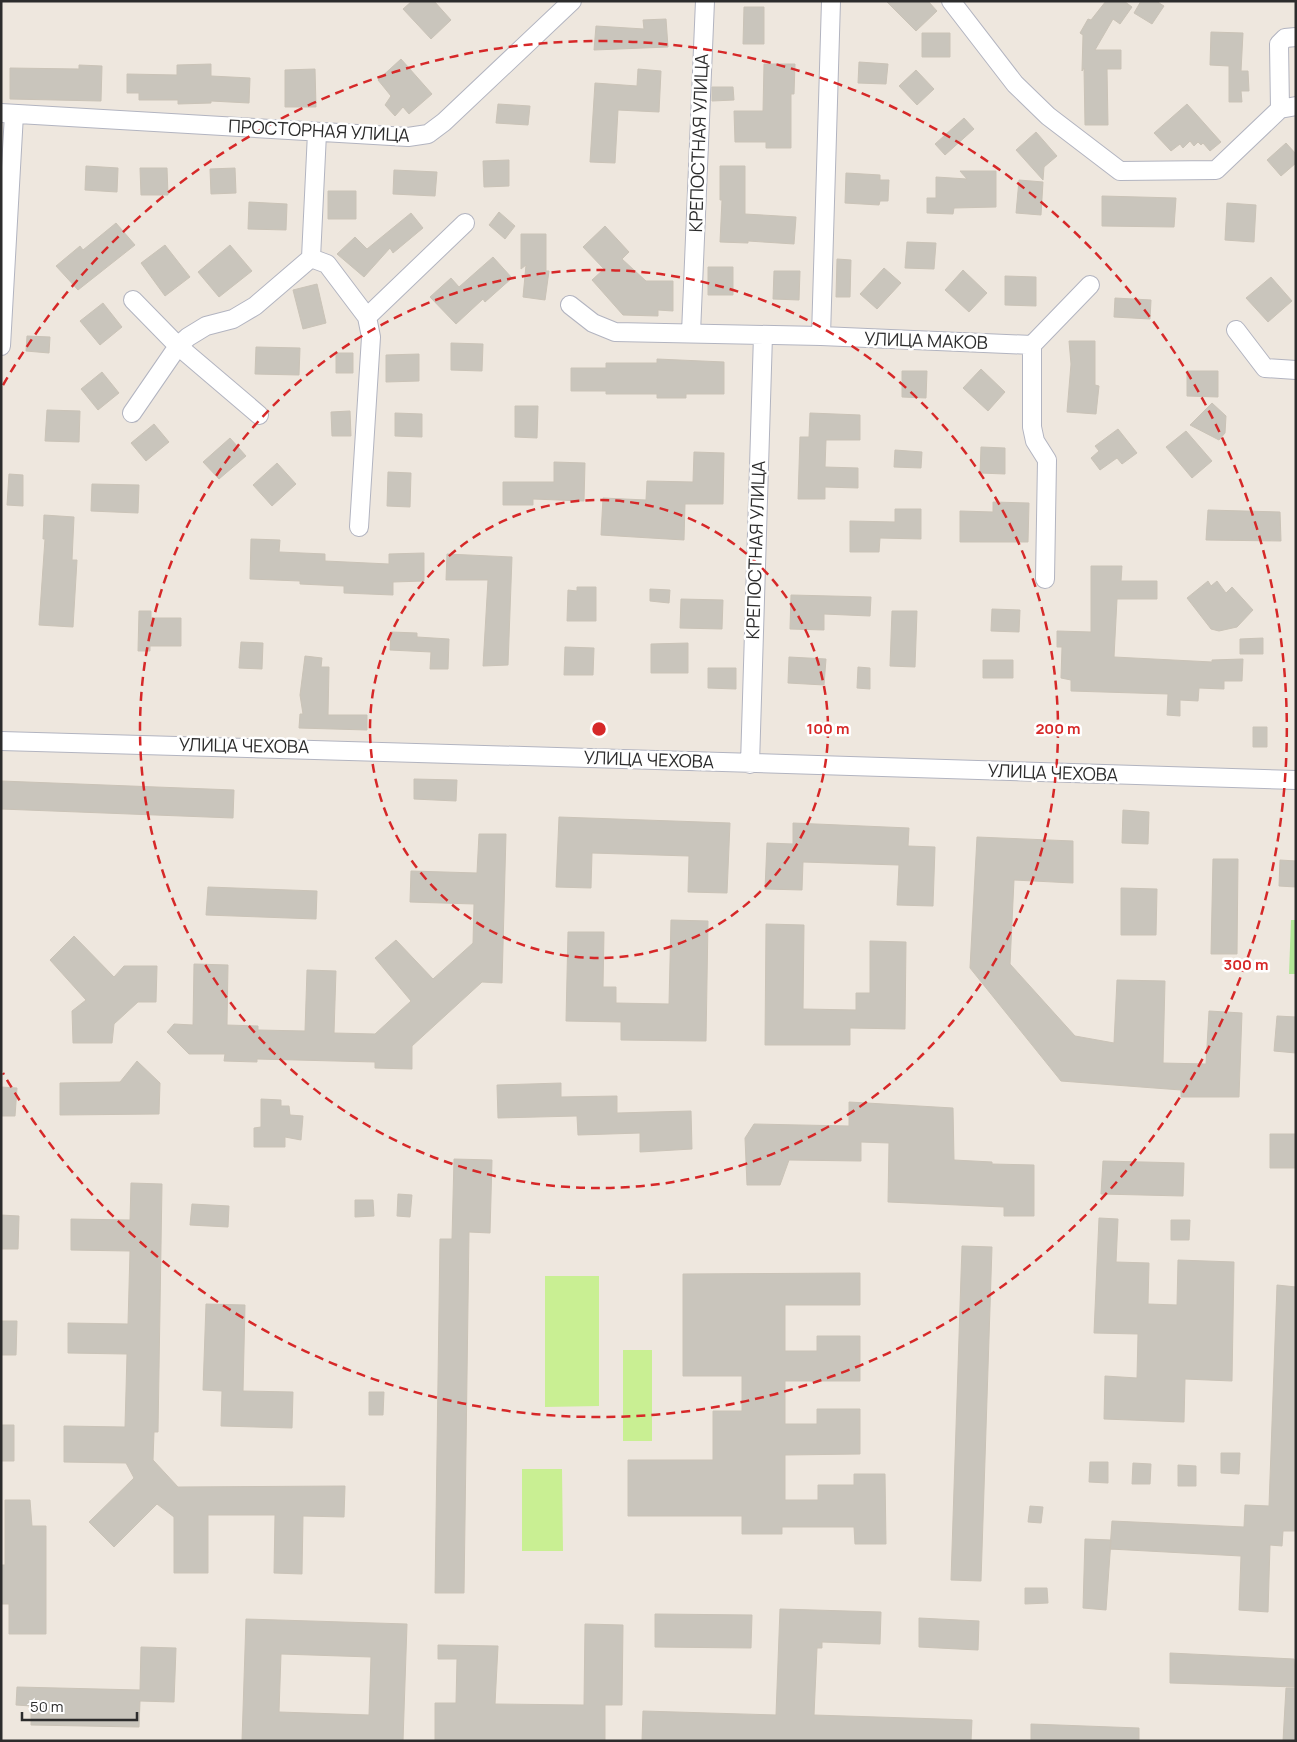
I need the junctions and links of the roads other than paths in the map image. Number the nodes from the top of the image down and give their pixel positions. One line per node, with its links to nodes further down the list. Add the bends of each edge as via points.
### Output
1 (572, 1): 8 (street, ПРОСТОРНАЯ УЛИЦА, via 428,134 408,137)
2 (705, 1): 16 (street, КРЕПОСТНАЯ УЛИЦА)
3 (831, 1): 18 (street)
4 (951, 1): 6 (street, via 1015,84 1048,116 1120,171 1216,170)
5 (1296, 37): 6 (street, via 1285,38 1279,44)
6 (1288, 107)
7 (8, 114): 8 (street, ПРОСТОРНАЯ УЛИЦА); 20 (street)
8 (317, 133): 10 (street)
9 (465, 222): 14 (street)
10 (312, 258): 14 (street, via 327,264); 21 (street, via 255,306 233,319 206,326)
11 (1090, 286): 19 (street)
12 (133, 300): 21 (street)
13 (570, 305): 16 (street, via 593,324 615,332)
14 (367, 317): 25 (street, via 371,337)
15 (1236, 330): 22 (street, via 1265,368)
16 (691, 333): 17 (street)
17 (763, 335): 18 (street); 28 (street, КРЕПОСТНАЯ УЛИЦА)
18 (821, 336): 19 (street, УЛИЦА МАКОВ)
19 (1032, 345): 26 (street, via 1032,427 1035,442 1047,460)
20 (1, 346)
21 (178, 346): 23 (street); 24 (street)
22 (1296, 370)
23 (132, 413)
24 (259, 415)
25 (359, 527)
26 (1044, 579)
27 (1, 741): 28 (street, УЛИЦА ЧЕХОВА, via 384,750)
28 (750, 764): 29 (street, УЛИЦА ЧЕХОВА)
29 (1296, 780)

